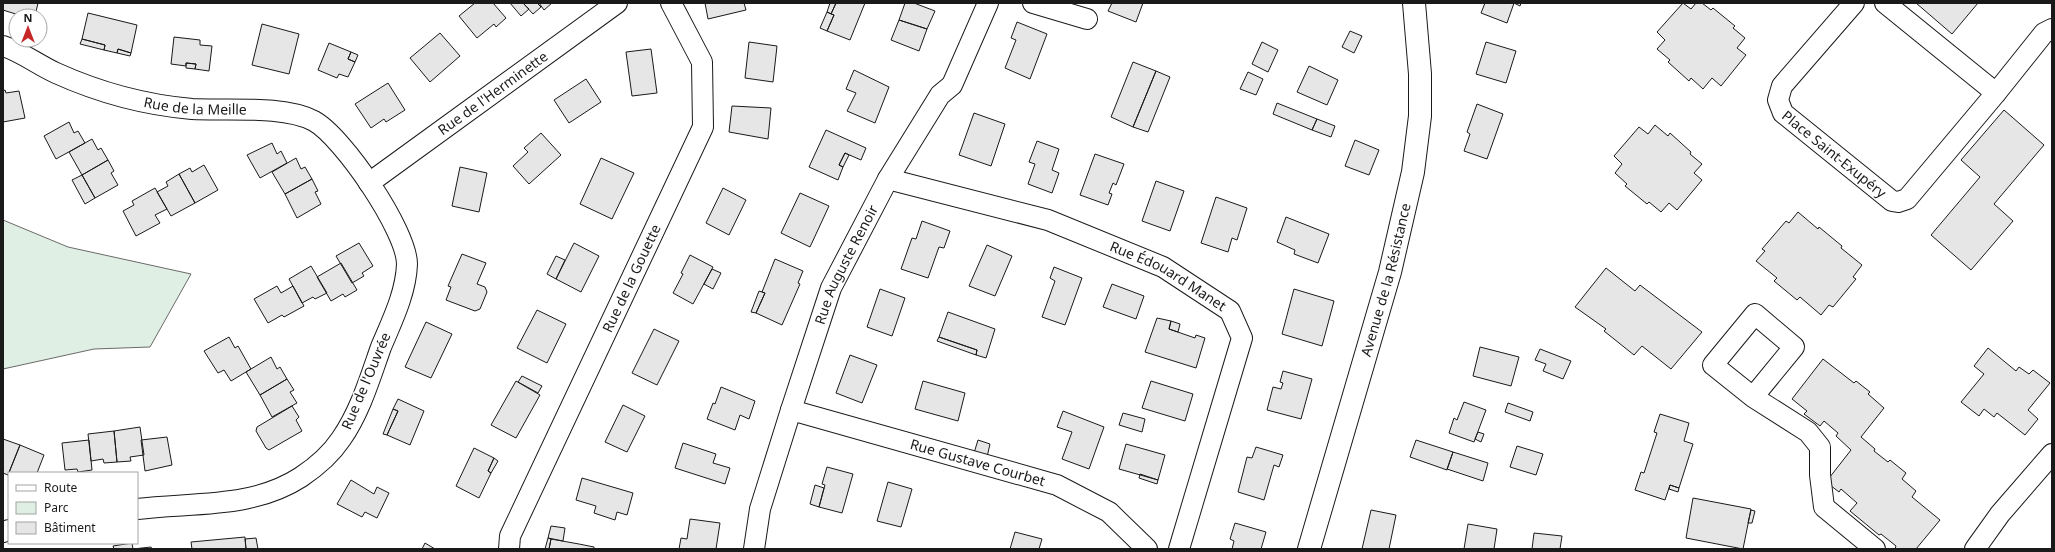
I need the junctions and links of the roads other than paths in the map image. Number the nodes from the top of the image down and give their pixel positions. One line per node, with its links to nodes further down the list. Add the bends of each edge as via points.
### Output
1 (617, 3): 13 (street, Rue de l'Herminette)
2 (672, 3): 18 (street, Rue de la Gouette, via 702,62 703,126 510,536)
3 (988, 3): 12 (street, Rue Auguste Renoir, via 952,85 940,95)
4 (1034, 3): 8 (street)
5 (1414, 3): 22 (main road, Avenue de la Résistance, via 1420,74 1420,116 1414,172 1390,272)
6 (1854, 3): 11 (street, Place Saint-Exupéry, via 1782,86 1778,100 1783,113 1892,201 1907,199)
7 (1885, 3): 11 (street)
8 (1087, 19)
9 (2052, 29): 11 (street, Place Saint-Exupéry, via 2044,33)
10 (3, 46): 13 (street, Rue de la Meille, via 52,71 98,90 162,105 297,114 316,122 330,134)
11 (1996, 93)
12 (888, 180): 15 (street, Rue Auguste Renoir, via 831,288); 21 (street, Rue Édouard Manet, via 1048,220 1163,267 1230,310 1242,338)
13 (369, 183): 17 (street, Rue de l'Ouvrée, via 386,208 403,243 407,263 397,306 365,390 340,440 320,462 281,489 230,501)
14 (1752, 397): 23 (street, via 1808,432 1820,447 1824,506)
15 (791, 410): 19 (street, Rue Auguste Renoir, via 760,509); 20 (street, Rue Gustave Courbet, via 1057,485 1109,512)
16 (2052, 454): 24 (street, via 2000,514)
17 (138, 509)
18 (508, 549)
19 (754, 549)
20 (1147, 549)
21 (1179, 549)
22 (1309, 549)
23 (1875, 549)
24 (1975, 549)

